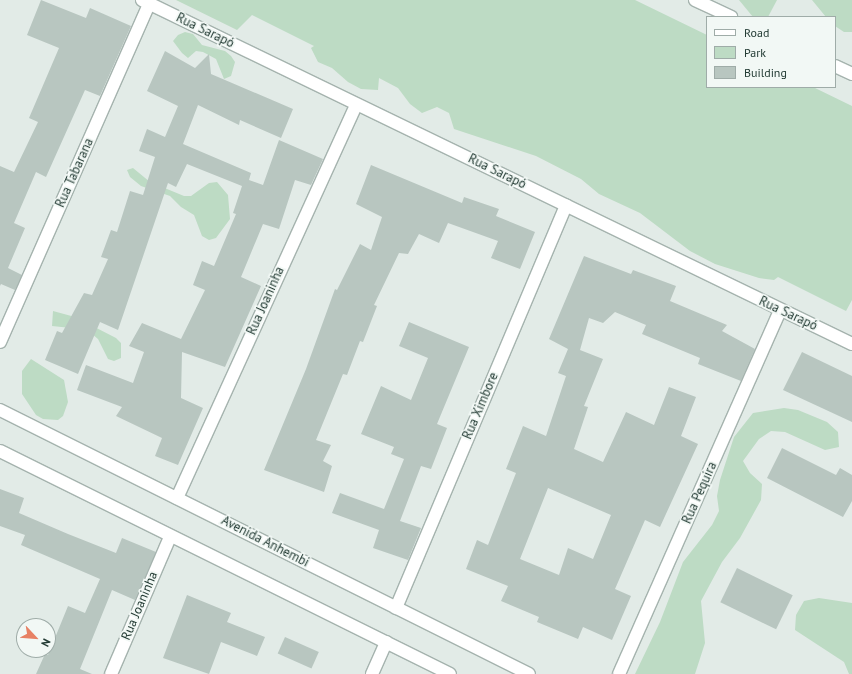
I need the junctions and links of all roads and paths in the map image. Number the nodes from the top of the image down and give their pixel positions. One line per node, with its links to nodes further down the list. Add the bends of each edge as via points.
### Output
1 (695, 0): 3 (street)
2 (146, 2): 6 (street, Rua Sarapó); 9 (street, Rua Tabarana)
3 (729, 16)
4 (836, 66): 5 (street)
5 (852, 74)
6 (356, 105): 7 (street, Rua Sarapó); 13 (street, Rua Joaninha)
7 (566, 205): 8 (street, Rua Sarapó); 15 (street, Rua Ximbore)
8 (780, 311): 10 (street, Rua Sarapó); 21 (street, Rua Pequira)
9 (0, 342)
10 (852, 344)
11 (0, 410): 13 (street, Avenida Anhembi)
12 (0, 451): 14 (street)
13 (177, 498): 15 (street, Avenida Anhembi)
14 (170, 537): 16 (street); 17 (street, Rua Joaninha)
15 (396, 608): 20 (street, Avenida Anhembi)
16 (386, 642): 18 (street); 19 (street)
17 (111, 674)
18 (372, 674)
19 (450, 674)
20 (529, 674)
21 (619, 674)

